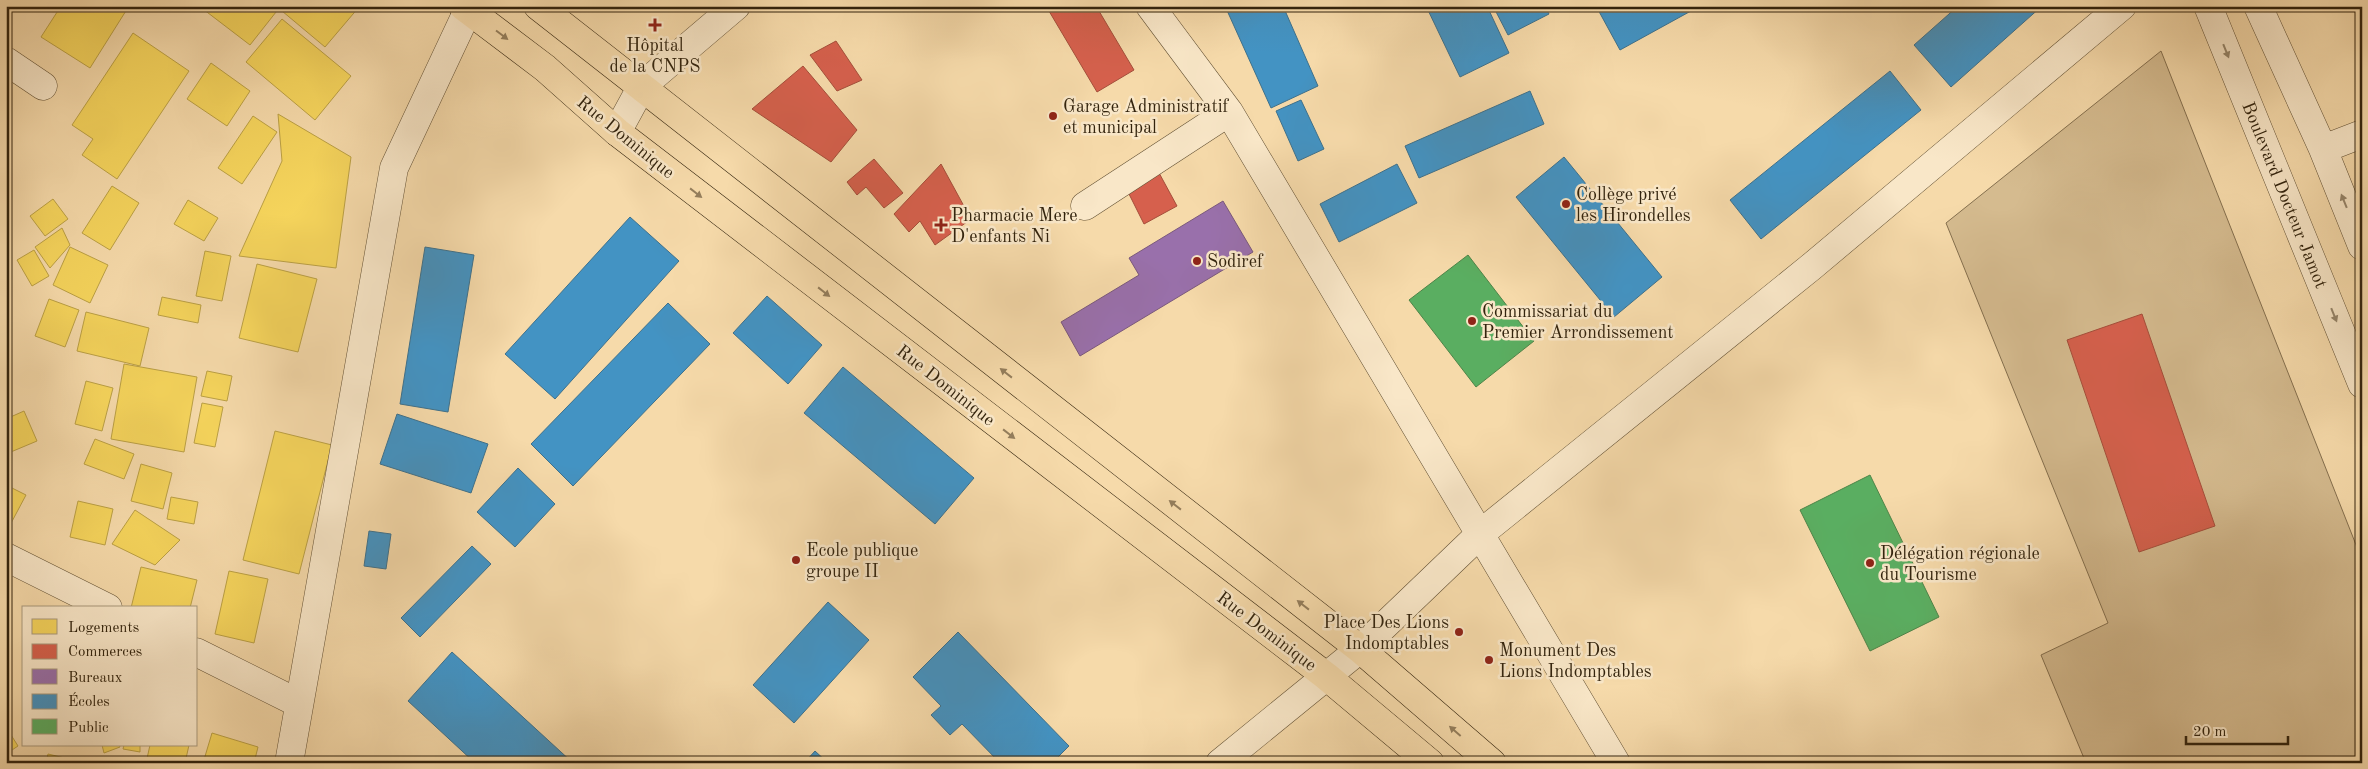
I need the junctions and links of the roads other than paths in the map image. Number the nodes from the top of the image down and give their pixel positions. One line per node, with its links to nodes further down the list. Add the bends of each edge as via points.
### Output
1 (538, 6): 10 (main road)
2 (736, 6): 10 (street)
3 (1150, 6): 11 (street)
4 (2122, 6): 18 (street, via 1811,267)
5 (2208, 6): 17 (street, Boulevard Docteur Jamot, one-way to 17)
6 (2258, 6): 14 (street)
7 (466, 7): 12 (main road, Rue Dominique, one-way to 12, via 545,68); 24 (street, via 394,168)
8 (6, 61): 9 (street)
9 (43, 86)
10 (642, 86): 12 (street); 21 (main road, one-way to 10)
11 (1229, 112): 15 (street); 18 (street)
12 (616, 132): 23 (main road, Rue Dominique, one-way to 23)
13 (2362, 134): 14 (street)
14 (2323, 149): 16 (street, one-way to 14)
15 (1086, 206)
16 (2362, 246)
17 (2362, 384)
18 (1480, 534): 21 (street); 29 (street)
19 (6, 557): 20 (street)
20 (104, 606)
21 (1360, 649): 23 (street); 28 (main road, one-way to 21)
22 (198, 653): 24 (street)
23 (1326, 676): 26 (street); 27 (main road, Rue Dominique)
24 (298, 703): 25 (street)
25 (289, 763)
26 (1220, 763)
27 (1430, 763)
28 (1492, 763)
29 (1616, 763)

